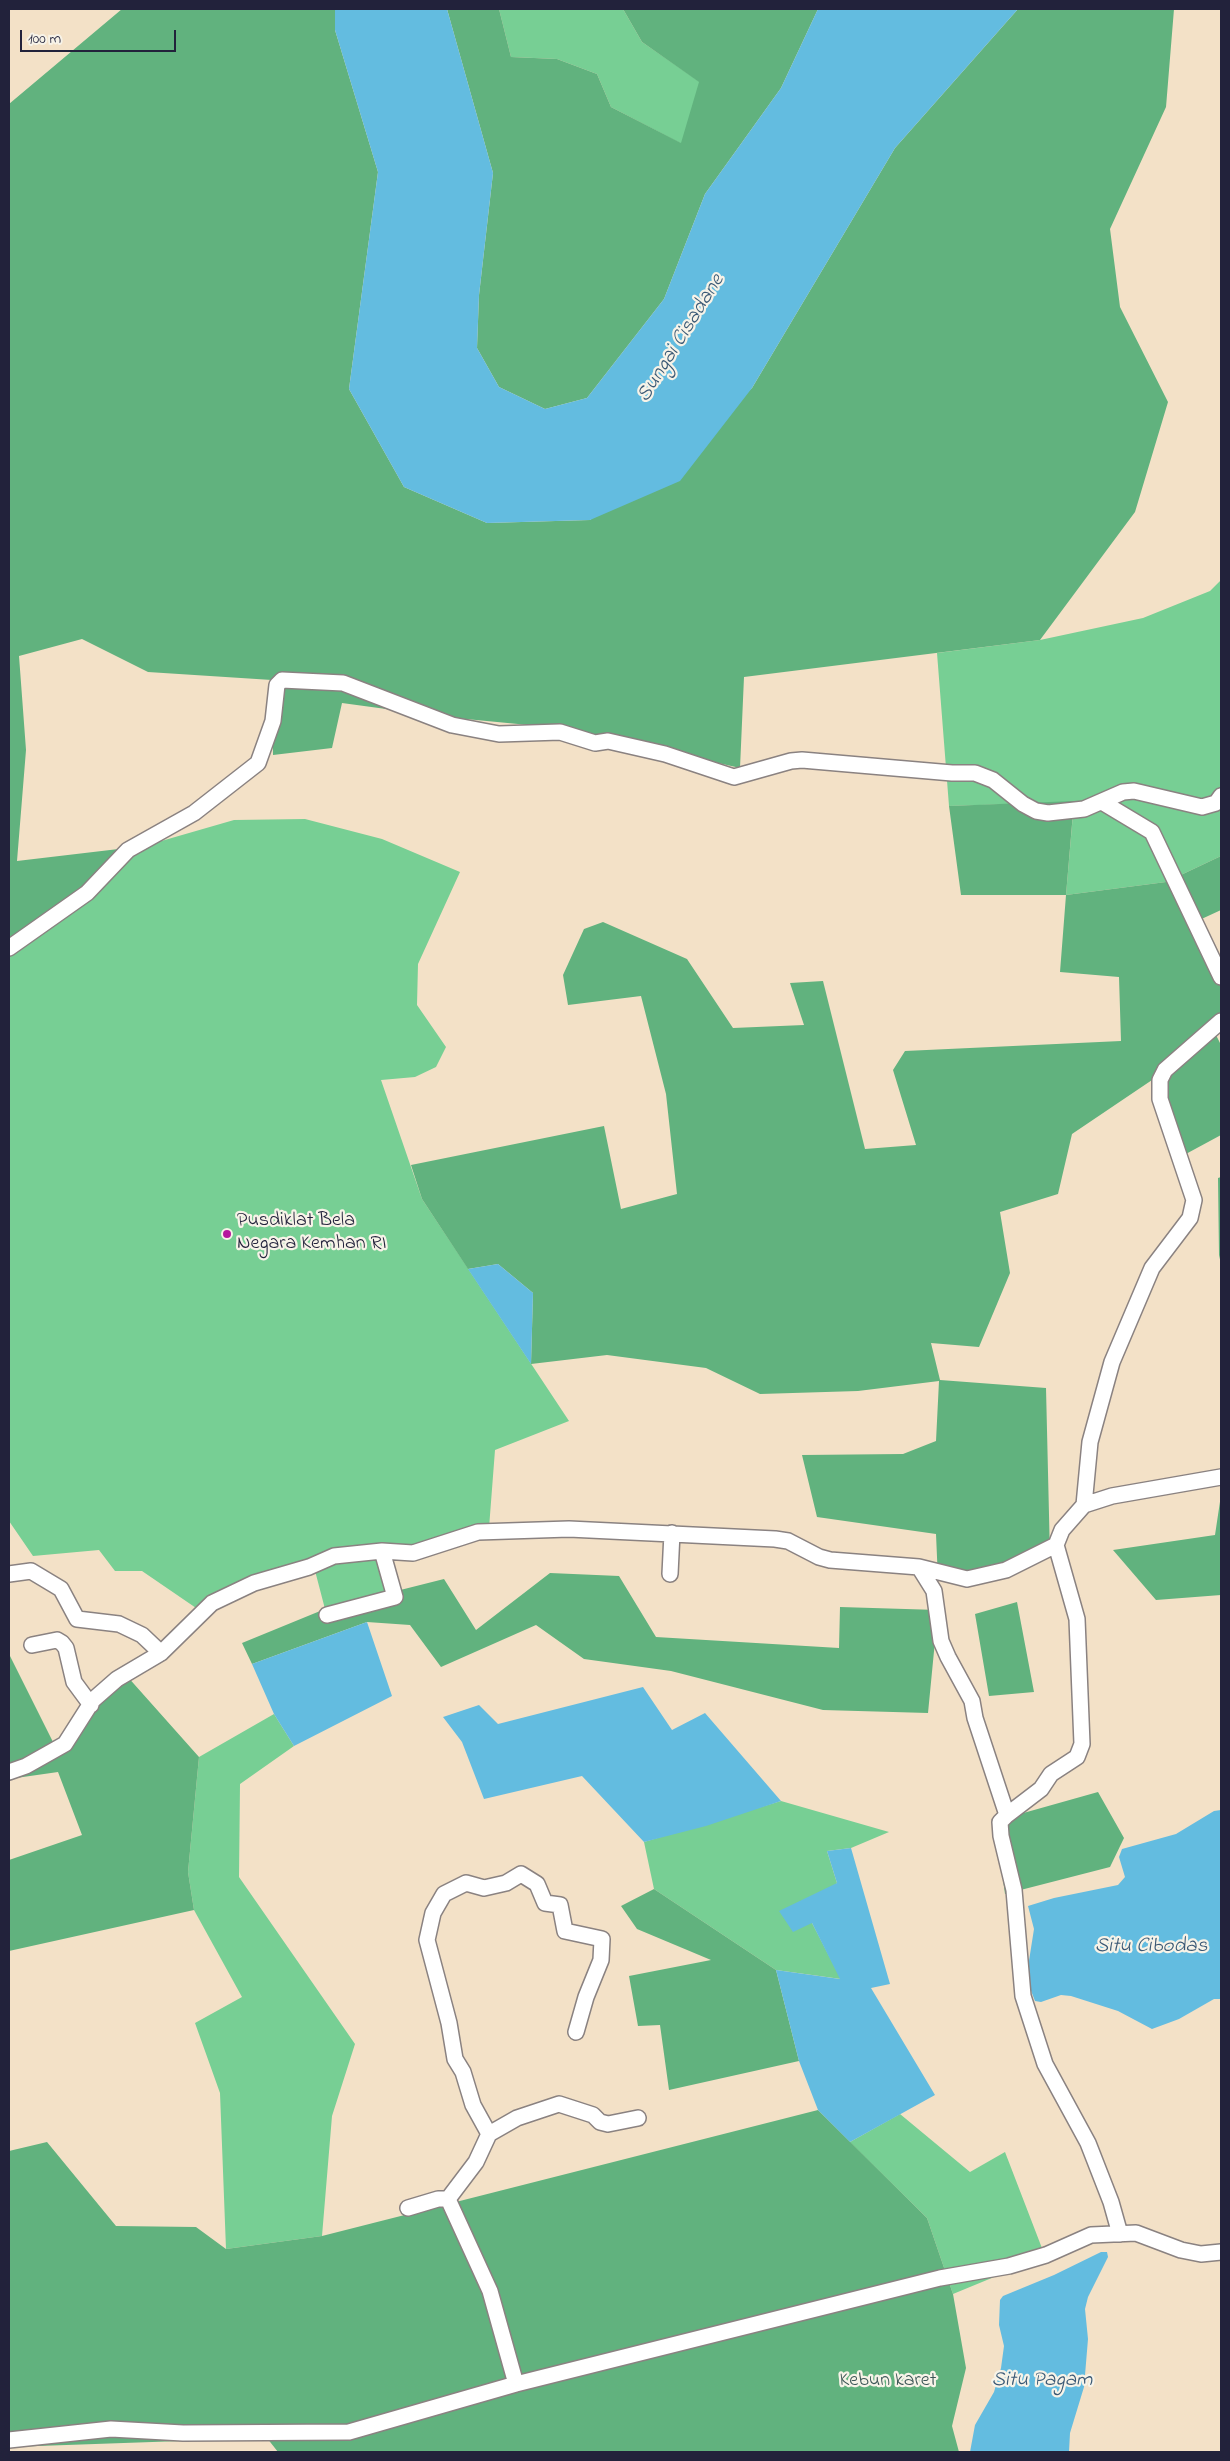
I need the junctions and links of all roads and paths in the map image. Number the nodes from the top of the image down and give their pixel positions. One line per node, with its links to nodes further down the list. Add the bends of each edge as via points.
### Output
1 (1221, 796): 2 (street, via 1216,803 1202,807 1134,791 1123,792)
2 (1102, 802): 3 (street, via 1084,809 1048,813 1023,804 993,780 975,773 802,760 791,760 734,777 665,754 608,741 595,743 560,732 499,734 452,725 343,683 282,680 277,685 273,721 258,763 194,813 128,850 87,893); 4 (street, via 1152,832)
3 (9, 948)
4 (1221, 978)
5 (1221, 1021): 7 (street, via 1165,1070 1160,1080 1160,1099 1194,1200 1190,1218 1152,1268 1112,1362 1090,1442)
6 (1221, 1477): 7 (street, via 1112,1496)
7 (1084, 1505): 9 (street, via 1062,1530)
8 (672, 1533): 10 (street, via 569,1529 478,1532 413,1553); 11 (street, via 775,1539 788,1541 830,1560); 13 (street)
9 (1056, 1544): 11 (street, via 1006,1570 967,1579); 19 (street, via 1077,1619 1082,1744 1077,1757 1051,1774 1041,1789)
10 (382, 1551): 14 (street, via 395,1597); 16 (street, via 334,1556 254,1583 203,1609)
11 (919, 1567): 19 (street, via 934,1591 941,1641 972,1700)
12 (9, 1574): 16 (street, via 31,1572 61,1589 78,1619 119,1624 142,1635)
13 (670, 1574)
14 (326, 1615)
15 (32, 1645): 17 (street, via 57,1640 62,1643 74,1682)
16 (161, 1653): 17 (street, via 117,1679)
17 (91, 1705): 18 (street, via 65,1744)
18 (9, 1772)
19 (1007, 1815): 25 (street, via 1000,1822 1001,1836 1014,1890 1023,1996 1045,2064 1088,2142)
20 (576, 2032): 22 (street, via 601,1960 602,1939 565,1930 560,1905 545,1903 537,1884 521,1874 506,1883 484,1888 466,1883 444,1894 433,1913 427,1940 455,2059 463,2072 473,2105)
21 (638, 2118): 22 (street, via 608,2124 593,2115 559,2104 518,2118)
22 (489, 2134): 23 (street, via 476,2162)
23 (448, 2199): 24 (street); 27 (street, via 490,2291)
24 (408, 2208)
25 (1120, 2234): 26 (street, via 1136,2233 1201,2254); 27 (street, via 1091,2235 1046,2255 1009,2266 940,2278)
26 (1221, 2252)
27 (516, 2384): 28 (street, via 349,2432 192,2433 111,2429)
28 (9, 2440)

